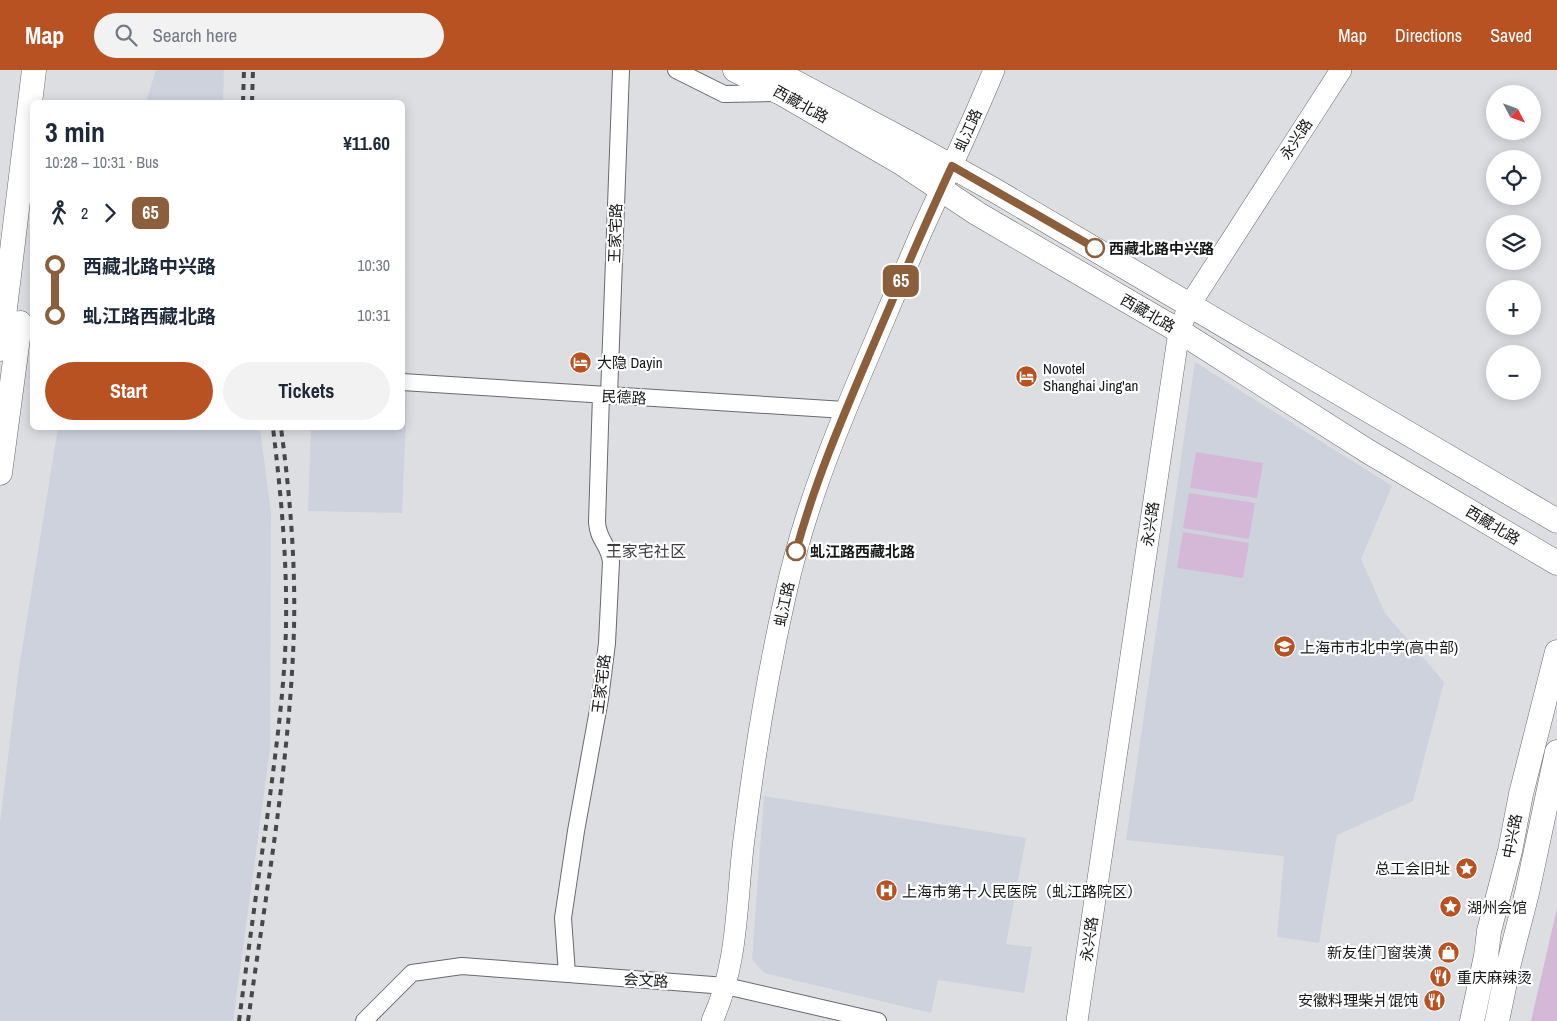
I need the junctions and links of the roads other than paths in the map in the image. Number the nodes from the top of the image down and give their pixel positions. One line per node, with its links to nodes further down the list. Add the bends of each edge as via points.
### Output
1 (34, 70): 9 (main road)
2 (50, 70): 11 (main road)
3 (621, 70): 20 (street, 王家宅路)
4 (676, 70): 8 (street, via 724,94)
5 (735, 70): 8 (main road, 西藏北路)
6 (994, 70): 12 (street, 虬江路)
7 (1341, 70): 15 (street, 永兴路)
8 (781, 78): 12 (main road, 西藏北路); 13 (main road, 西藏北路)
9 (30, 100)
10 (30, 100): 16 (main road)
11 (46, 100)
12 (952, 166): 13 (street, 虬江路); 15 (main road, 西藏北路, via 1096,248)
13 (941, 190): 17 (main road, 西藏北路); 21 (street, 虬江路)
14 (30, 233): 22 (main road)
15 (1189, 306): 17 (street, 永兴路); 23 (main road, 西藏北路)
16 (2, 313): 18 (main road)
17 (1179, 331): 24 (main road, 西藏北路, via 1369,452); 32 (street, 永兴路)
18 (0, 349)
19 (405, 382): 20 (street, 民德路)
20 (605, 395): 21 (street, 民德路); 27 (street, 王家宅路, via 597,522 599,536 608,549 611,562 607,643 565,901 563,937)
21 (845, 410): 28 (street, 虬江路, via 814,492 785,596 756,742 743,842 735,946)
22 (0, 473)
23 (1557, 521)
24 (1557, 563)
25 (1557, 652): 33 (main road, 中兴路, via 1489,931)
26 (1557, 752): 34 (main road, 中兴路)
27 (567, 974): 28 (street, 会文路); 29 (street, 会文路, via 462,966 412,974)
28 (726, 986): 30 (street, 虬江路); 31 (street, 会文路)
29 (364, 1021)
30 (712, 1021)
31 (878, 1021)
32 (1077, 1021)
33 (1472, 1021)
34 (1497, 1021)

